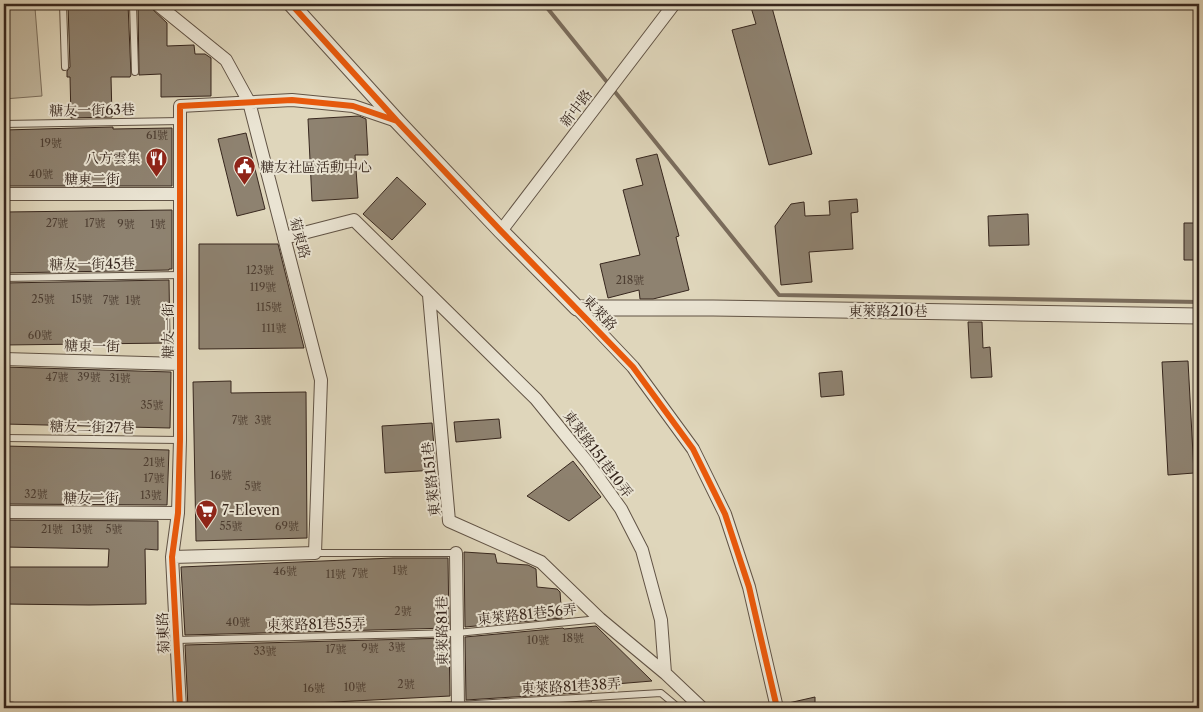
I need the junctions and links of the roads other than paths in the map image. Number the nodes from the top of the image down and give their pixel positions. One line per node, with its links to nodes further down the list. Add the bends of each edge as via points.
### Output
1 (62, 4): 6 (lane)
2 (133, 4): 7 (lane)
3 (157, 4): 8 (street, 菊東路, via 226,60)
4 (291, 4): 10 (street, 東萊路)
5 (674, 4): 14 (street, 新中路)
6 (65, 67)
7 (135, 72)
8 (249, 102): 9 (street, 糖友一街, via 180,106); 10 (street, via 292,100 353,106); 15 (street, 菊東路)
9 (180, 121): 11 (lane, 糖友一街63巷); 13 (street, 糖友一街)
10 (397, 121): 14 (street, 東萊路)
11 (4, 124)
12 (4, 194): 13 (street, 糖東二街)
13 (180, 194): 16 (street, 糖友一街)
14 (500, 230): 19 (street, 東萊路)
15 (284, 238): 18 (street, via 354,220); 27 (street, 菊東路, via 321,380)
16 (180, 275): 17 (lane, 糖友一街45巷); 22 (street, 糖友一街)
17 (4, 278)
18 (429, 295): 30 (street, 東萊路151巷, via 449,520 541,562); 33 (street, 東萊路151巷10弄, via 536,399 621,509 642,550 661,620)
19 (577, 308): 20 (street, 東萊路210巷); 39 (street, 東萊路, via 633,366 693,449 725,514 749,587)
20 (1199, 316)
21 (4, 360): 22 (street, 糖東一街)
22 (180, 364): 24 (street, 糖友一街)
23 (4, 438): 24 (lane, 糖友二街27巷)
24 (180, 440): 26 (street, 糖友一街)
25 (4, 512): 26 (street, 糖友二街)
26 (178, 513): 29 (street, 糖友一街)
27 (315, 553): 28 (lane); 29 (street)
28 (456, 553): 31 (street, 東萊路81巷)
29 (172, 557): 32 (street, 菊東路)
30 (600, 619): 31 (lane, 東萊路81巷56弄); 33 (street, 東萊路151巷)
31 (456, 633): 32 (lane, 東萊路81巷55弄); 34 (street, 東萊路81巷)
32 (176, 640): 35 (street, 菊東路)
33 (665, 673): 38 (street, 東萊路151巷)
34 (458, 706): 36 (lane, 東萊路81巷38弄); 37 (lane, 東萊路81巷38弄, via 661,693)
35 (180, 708)
36 (356, 708)
37 (679, 708)
38 (702, 708)
39 (777, 708)

